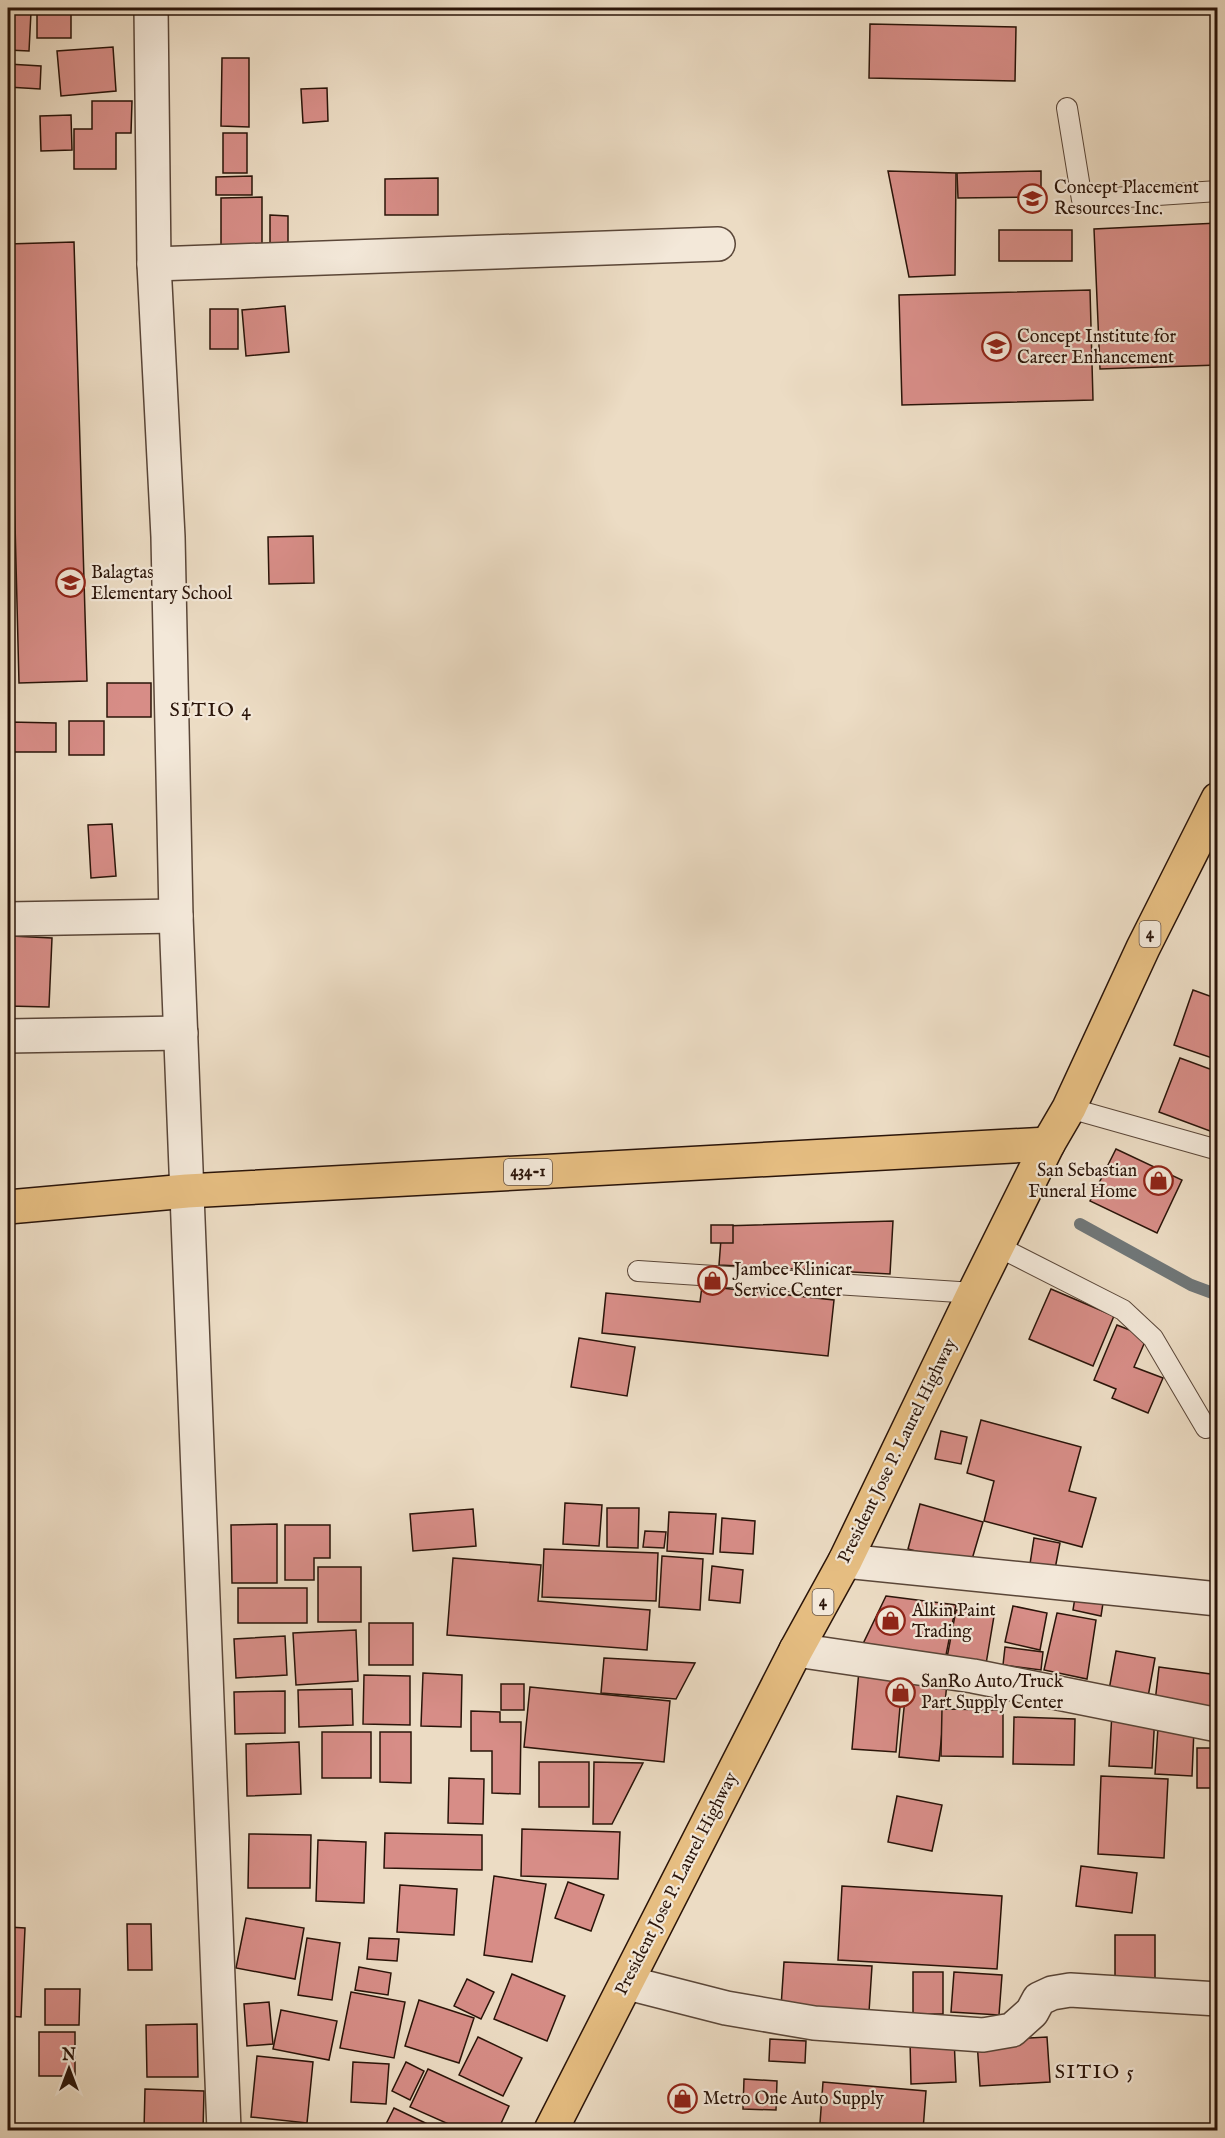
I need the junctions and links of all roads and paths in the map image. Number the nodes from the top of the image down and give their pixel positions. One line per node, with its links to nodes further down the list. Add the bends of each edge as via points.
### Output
1 (152, 8): 5 (street)
2 (1067, 108): 3 (lane, via 1082,200)
3 (1218, 191)
4 (718, 244): 5 (street)
5 (154, 264): 7 (street, via 168,537)
6 (1218, 799): 11 (main road, President Jose P. Laurel Highway / 4)
7 (176, 916): 8 (street); 9 (street)
8 (8, 919)
9 (181, 1033): 10 (street); 14 (street)
10 (8, 1036)
11 (1069, 1108): 12 (main road, President Jose P. Laurel Highway / 4); 13 (lane)
12 (1048, 1144): 14 (main road, 434-1); 16 (main road, President Jose P. Laurel Highway / 4)
13 (1218, 1149)
14 (188, 1191): 15 (main road, 434-1); 26 (street)
15 (8, 1207)
16 (999, 1247): 18 (main road, President Jose P. Laurel Highway / 4); 19 (lane, via 1123,1310 1153,1338)
17 (638, 1271): 18 (lane)
18 (974, 1293): 20 (main road, President Jose P. Laurel Highway / 4)
19 (1206, 1428)
20 (846, 1561): 21 (street); 22 (main road, President Jose P. Laurel Highway / 4)
21 (1218, 1599)
22 (796, 1650): 23 (street, via 973,1676); 24 (main road, President Jose P. Laurel Highway / 4)
23 (1218, 1725)
24 (628, 1983): 25 (street, via 726,2008 814,2023 983,2035 1012,2031 1032,2012 1039,1999 1070,1990); 27 (main road, President Jose P. Laurel Highway / 4)
25 (1218, 1999)
26 (224, 2130)
27 (551, 2130)

